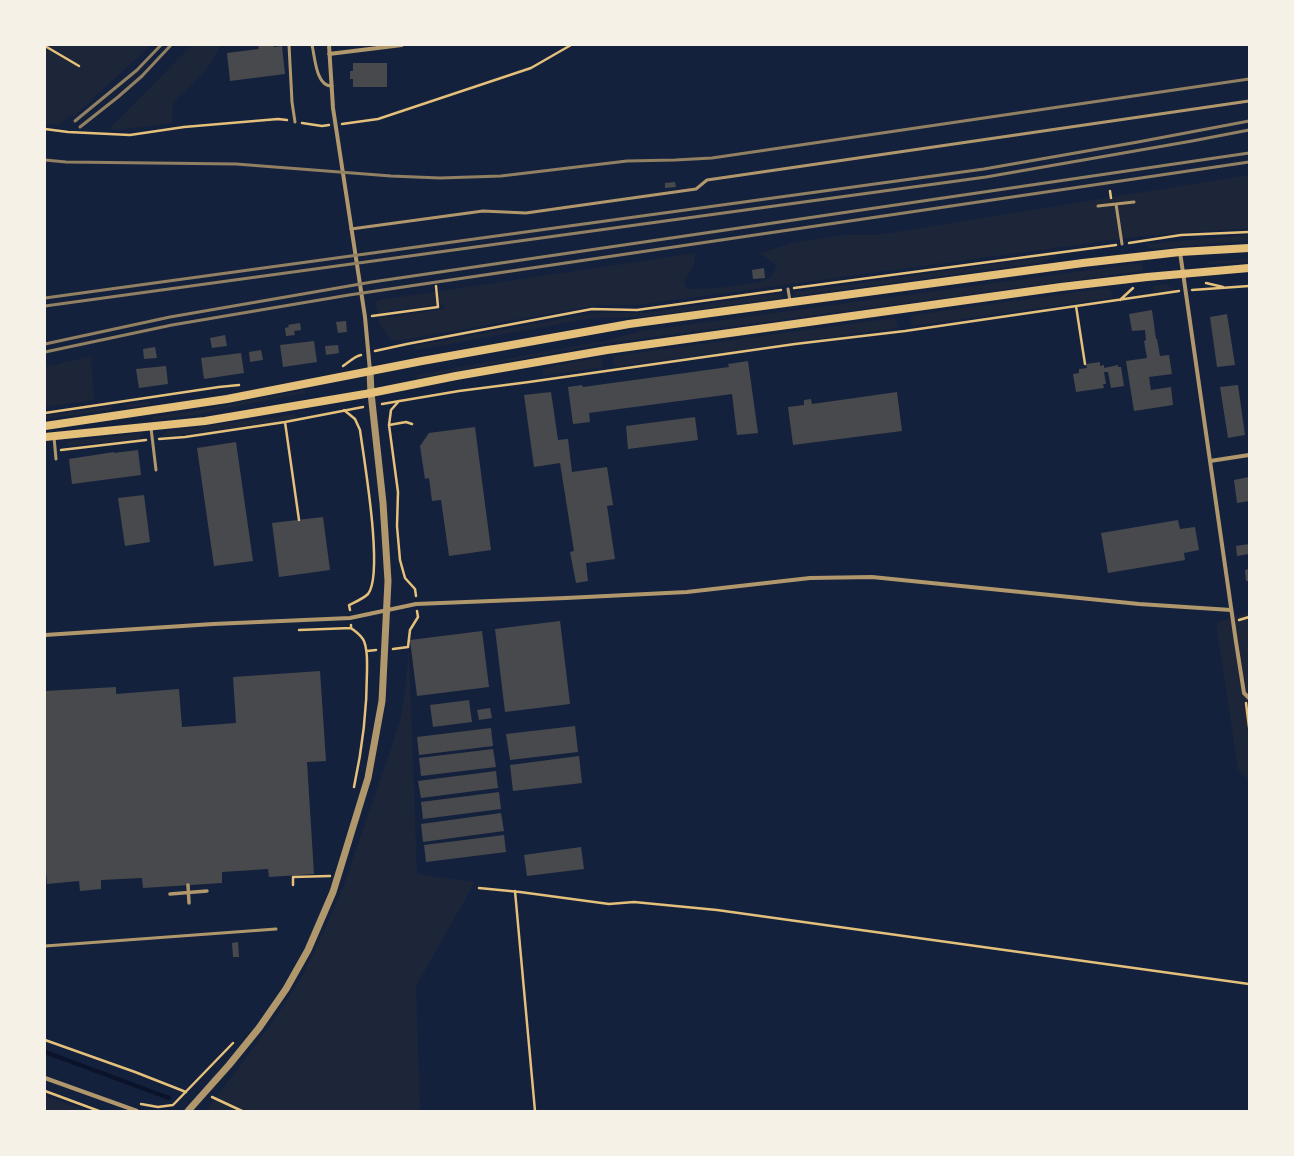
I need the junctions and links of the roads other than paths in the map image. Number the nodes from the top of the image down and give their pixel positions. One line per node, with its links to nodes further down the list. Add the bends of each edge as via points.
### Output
1 (289, 45): 8 (lane)
2 (312, 45): 6 (lane, via 319,76 323,84)
3 (329, 45): 5 (street)
4 (402, 45): 5 (street)
5 (329, 54): 6 (street)
6 (332, 86): 12 (street)
7 (1249, 101): 12 (lane, via 707,180 696,189 689,190 526,213 484,211)
8 (295, 122)
9 (1134, 202): 10 (lane)
10 (1116, 204): 11 (lane); 13 (lane)
11 (1098, 206)
12 (351, 229): 20 (street, via 365,317)
13 (1122, 244)
14 (1249, 248): 15 (main road)
15 (1180, 252): 17 (street); 19 (main road)
16 (1249, 268): 17 (main road)
17 (1182, 273): 21 (main road, via 1046,289 606,350); 28 (street)
18 (788, 289): 19 (lane)
19 (790, 302): 20 (main road, via 596,329)
20 (370, 371): 21 (street); 22 (main road, via 227,399)
21 (370, 393): 23 (main road, via 205,421); 30 (street, via 385,526)
22 (45, 426)
23 (151, 426): 24 (main road); 29 (lane)
24 (54, 436): 25 (main road); 27 (lane)
25 (45, 437)
26 (1249, 456): 28 (street)
27 (56, 459)
28 (1210, 461): 31 (street)
29 (156, 470)
30 (387, 610): 31 (street, via 416,604 687,592 810,578 872,577 1139,604); 32 (street, via 350,618); 43 (street, via 382,701 374,747 364,794 333,892 308,950 286,989 259,1028)
31 (1231, 610): 33 (street, via 1244,693)
32 (45, 635)
33 (1249, 698)
34 (188, 885): 36 (street)
35 (207, 891): 36 (street)
36 (188, 893): 37 (street); 38 (street)
37 (170, 894)
38 (189, 903)
39 (276, 929): 40 (lane)
40 (45, 946)
41 (45, 1078): 42 (street)
42 (137, 1111)
43 (188, 1111)

